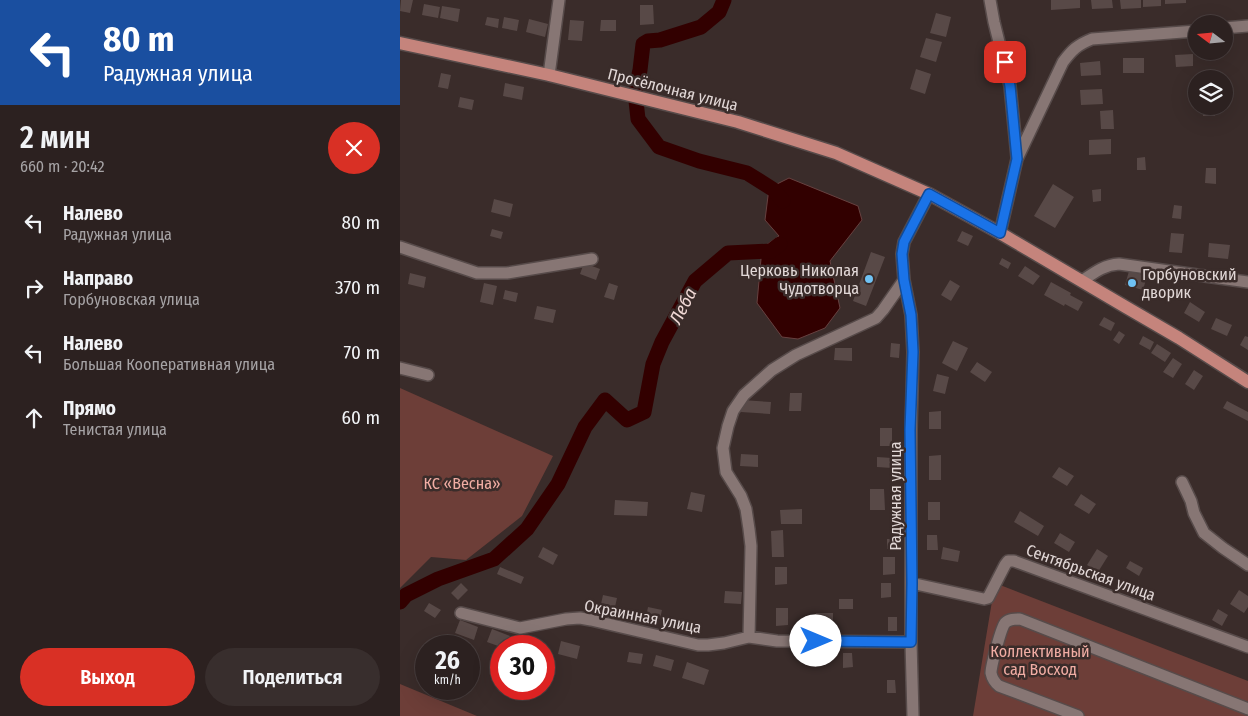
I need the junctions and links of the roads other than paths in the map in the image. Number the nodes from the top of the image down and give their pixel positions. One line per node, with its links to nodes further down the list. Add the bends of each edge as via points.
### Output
1 (559, 0): 7 (street)
2 (990, 0): 8 (street, via 1010,86)
3 (1248, 26): 4 (street)
4 (1233, 27)
5 (1188, 32): 8 (street, via 1092,39 1072,50 1063,62)
6 (400, 43): 7 (main road, Просёлочная улица)
7 (550, 75): 9 (main road, Просёлочная улица, via 738,122 836,153)
8 (1017, 159): 10 (street)
9 (929, 194): 10 (main road, Просёлочная улица); 13 (street, Радужная улица, via 904,242)
10 (1000, 233): 14 (main road, Просёлочная улица)
11 (400, 247): 12 (street, via 477,273 507,273)
12 (592, 259)
13 (904, 280): 21 (street, Радужная улица, via 911,315 913,352 910,430); 23 (street, via 876,318 772,370 733,411 724,454 726,472 742,496 749,529)
14 (1082, 281): 15 (street, via 1100,268 1119,264); 18 (main road, Просёлочная улица)
15 (1248, 282)
16 (400, 368): 17 (street)
17 (428, 375)
18 (1248, 382)
19 (1182, 482): 20 (street, via 1204,533)
20 (1248, 565)
21 (912, 583): 24 (street, Радужная улица); 25 (street, Сентябрьская улица, via 984,599 988,598 1005,565 1014,561)
22 (461, 613): 23 (street, Окраинная улица, via 520,628 580,618 708,646)
23 (749, 637): 24 (street, Окраинная улица, via 777,641)
24 (911, 642): 27 (street, Радужная улица)
25 (1248, 647)
26 (1248, 710): 28 (street, via 1020,619 1005,623 992,667 994,682)
27 (912, 716)
28 (1078, 716)

